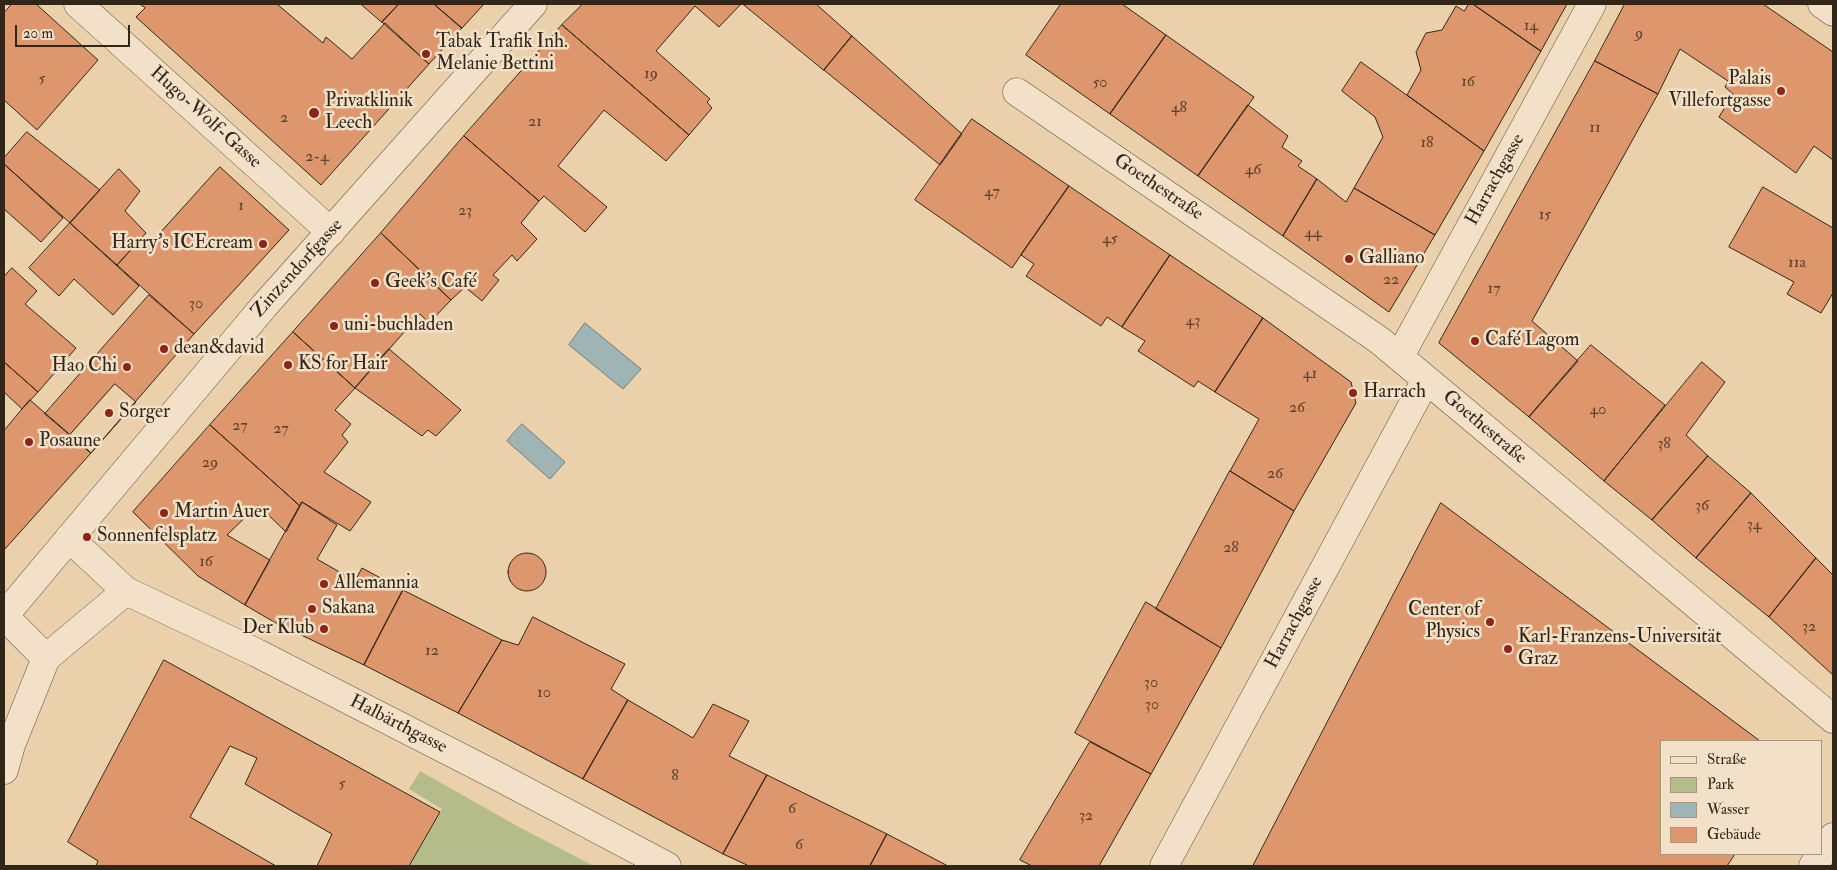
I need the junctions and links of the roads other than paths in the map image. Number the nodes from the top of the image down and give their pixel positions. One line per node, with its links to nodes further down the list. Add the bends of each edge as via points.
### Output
1 (78, 4): 7 (street, Hugo-Wolf-Gasse)
2 (533, 4): 7 (street, Zinzendorfgasse)
3 (1592, 4): 8 (street, Harrachgasse)
4 (1822, 4): 5 (street)
5 (1833, 12)
6 (1017, 92): 8 (street, Goethestraße)
7 (331, 232): 10 (street, Zinzendorfgasse)
8 (1400, 356): 9 (street, Goethestraße)
9 (1426, 380): 13 (street, Goethestraße); 19 (street, Harrachgasse)
10 (68, 538): 11 (street); 12 (street, via 4,616)
11 (126, 591): 12 (street); 18 (street, Halbärthgasse, via 257,653)
12 (46, 658): 14 (street)
13 (1833, 719)
14 (4, 770)
15 (1833, 837): 16 (street)
16 (1822, 853)
17 (1821, 855): 20 (street)
18 (667, 866)
19 (1164, 866)
20 (1813, 866)

